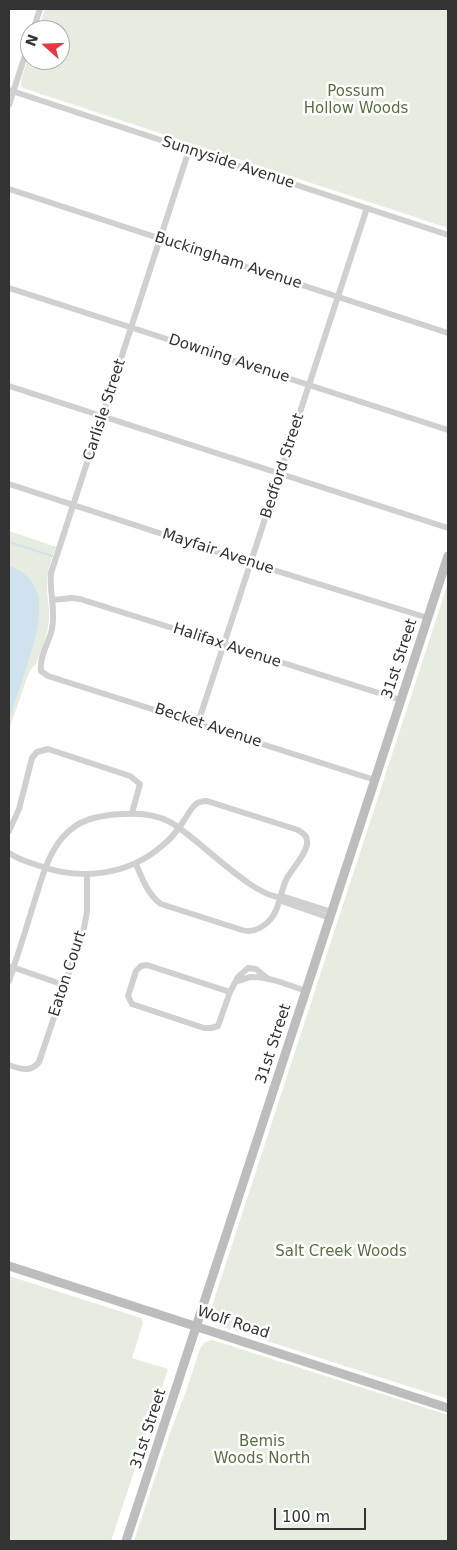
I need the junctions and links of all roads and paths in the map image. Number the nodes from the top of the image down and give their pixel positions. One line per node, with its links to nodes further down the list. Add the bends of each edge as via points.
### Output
1 (20, 67): 2 (street)
2 (11, 91): 3 (street); 4 (street, Sunnyside Avenue)
3 (9, 105)
4 (190, 150): 6 (street, Sunnyside Avenue); 8 (street, Carlisle Street)
5 (9, 189): 8 (street, Buckingham Avenue)
6 (367, 208): 7 (street, Sunnyside Avenue); 10 (street, Bedford Street)
7 (448, 235)
8 (160, 239): 10 (street, Buckingham Avenue); 11 (street, Carlisle Street)
9 (9, 288): 11 (street, Downing Avenue)
10 (338, 296): 12 (street, Buckingham Avenue); 13 (street, Bedford Street)
11 (132, 328): 13 (street, Downing Avenue); 15 (street, Carlisle Street)
12 (448, 332)
13 (310, 384): 16 (street, Downing Avenue); 17 (street, Bedford Street)
14 (9, 386): 15 (street)
15 (103, 417): 17 (street); 19 (street, Carlisle Street)
16 (448, 430)
17 (280, 473): 20 (street); 22 (street, Bedford Street)
18 (9, 484): 19 (street, Mayfair Avenue)
19 (74, 505): 22 (street, Mayfair Avenue); 23 (street, Carlisle Street, via 52,573 50,587)
20 (448, 528)
21 (448, 556): 24 (main road, 31st Street)
22 (250, 563): 24 (street, Mayfair Avenue); 25 (street, Bedford Street)
23 (53, 600): 25 (street, Halifax Avenue, via 80,599); 26 (street, Carlisle Street, via 52,629)
24 (428, 618): 27 (main road, 31st Street)
25 (224, 645): 27 (street, Halifax Avenue); 28 (street, Bedford Street)
26 (41, 671): 28 (street, Becket Avenue, via 48,676)
27 (401, 700): 29 (main road, 31st Street)
28 (198, 723): 29 (street, Becket Avenue)
29 (375, 780): 38 (main road, 31st Street)
30 (132, 813): 31 (street, via 155,816); 32 (street, via 140,784 136,780 48,749 37,752 32,758 19,809); 35 (street, via 99,816 69,830 56,846)
31 (179, 828): 34 (street, via 162,846); 37 (street, via 242,879); 37 (street, via 194,805 207,801 303,833 308,840 307,847 286,880)
32 (9, 831)
33 (9, 853): 35 (street)
34 (136, 864): 36 (street); 37 (street, via 146,885 161,904 245,931 256,930 271,919)
35 (46, 868): 36 (street); 39 (street)
36 (87, 875): 41 (street, Eaton Court, via 88,912)
37 (279, 898): 38 (street, via 285,896)
38 (331, 915): 42 (main road, 31st Street)
39 (11, 967): 40 (street); 41 (street)
40 (9, 981)
41 (64, 985): 44 (street, Eaton Court, via 39,1062 33,1068 23,1070)
42 (306, 990): 43 (street, via 267,978 250,968 243,971); 46 (main road, 31st Street)
43 (230, 992): 43 (street, via 144,965 136,971 128,996 135,1005 212,1028 218,1026)
44 (9, 1065)
45 (9, 1266): 46 (main road, Wolf Road)
46 (197, 1326): 47 (main road, Wolf Road); 48 (main road, 31st Street)
47 (448, 1408)
48 (126, 1541)

